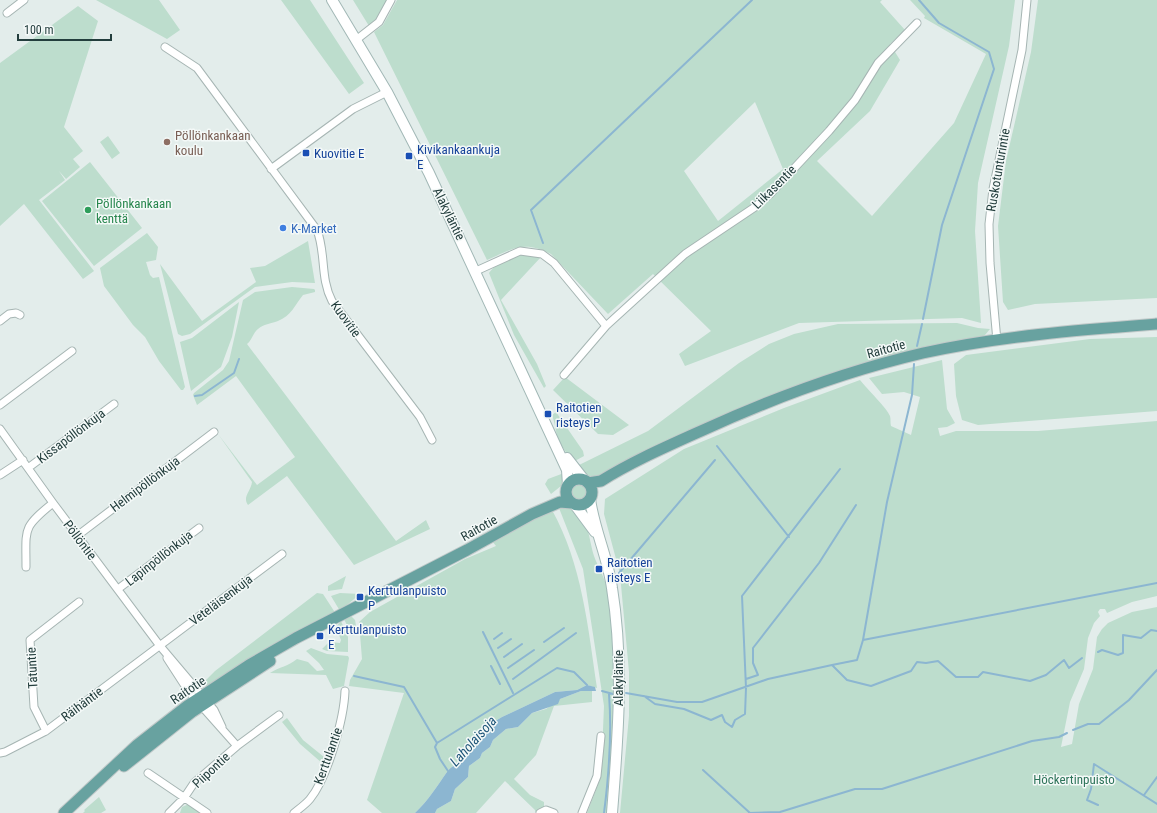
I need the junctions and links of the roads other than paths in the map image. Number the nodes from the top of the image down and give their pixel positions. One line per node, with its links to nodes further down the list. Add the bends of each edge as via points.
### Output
1 (24, 0): 5 (street)
2 (332, 0): 7 (main road, Alakyläntie)
3 (392, 0): 7 (street, via 379,22)
4 (1027, 0): 16 (street, Ruskotunturintie, via 1022,50 993,188 989,224)
5 (7, 13)
6 (917, 23): 15 (street, Liikasentie, via 878,63 855,100 829,131 771,193 755,207 685,254)
7 (356, 40): 9 (main road, Alakyläntie)
8 (165, 47): 10 (street, Kuovitie, via 197,68)
9 (387, 92): 10 (street, via 353,109); 11 (main road, Alakyläntie)
10 (271, 168): 24 (street, Kuovitie, via 317,230 321,242 324,282 332,301 420,417)
11 (476, 271): 15 (street, via 520,251 542,254 554,263); 23 (main road, Alakyläntie)
12 (20, 315): 13 (street, via 9,314)
13 (0, 321)
14 (1157, 324): 16 (main road, Raitotie)
15 (606, 326): 18 (street, Liikasentie)
16 (997, 341): 26 (main road, Raitotie, via 923,353 822,382 728,418)
17 (72, 351): 20 (street)
18 (564, 374)
19 (114, 404): 27 (street, Kissapöllönkuja)
20 (0, 405)
21 (0, 429): 25 (street, Pöllöntie)
22 (214, 432): 36 (street, Helmipöllönkuja)
23 (551, 435): 29 (main road, Alakyläntie); 30 (main road, Alakyläntie, via 567,470)
24 (432, 440)
25 (23, 460): 27 (street, Pöllöntie); 28 (street)
26 (640, 461): 29 (main road, Raitotie, via 601,481); 31 (main road, Raitotie)
27 (28, 468): 32 (street, Pöllöntie)
28 (0, 475)
29 (586, 482): 30 (main road, via 576,480); 31 (main road, via 591,487)
30 (567, 486): 33 (main road, via 567,496); 34 (main road, Raitotie)
31 (591, 497): 33 (main road, via 583,504); 37 (main road, Alakyläntie)
32 (52, 503): 36 (street, Pöllöntie); 39 (street, via 29,524)
33 (573, 504): 34 (main road, Raitotie, via 560,502); 37 (main road, Alakyläntie, via 590,524)
34 (532, 514): 44 (main road, Raitotie, via 310,632)
35 (199, 528): 40 (street, Lapinpöllönkuja)
36 (77, 536): 40 (street, Pöllöntie)
37 (602, 545): 59 (main road, Alakyläntie, via 612,586 619,645 618,725)
38 (282, 554): 42 (street, Veteläisenkuja)
39 (26, 567)
40 (118, 589): 42 (street, Pöllöntie)
41 (79, 602): 46 (street, Tatuntie, via 30,640 34,707)
42 (162, 648): 44 (street, Pöllöntie, via 170,665); 46 (street, Räihäntie)
43 (345, 691): 55 (street, Kerttulantie, via 343,714 320,782 310,799)
44 (202, 701): 48 (street, Piipontie); 52 (main road, Raitotie, via 137,745)
45 (279, 715): 48 (street, Piipontie)
46 (46, 731): 49 (street, Räihäntie)
47 (601, 736): 58 (street, via 597,776)
48 (237, 746): 51 (street, Piipontie, via 194,784)
49 (0, 753)
50 (148, 774): 51 (street)
51 (184, 798): 53 (street, Piipontie); 54 (street)
52 (64, 813)
53 (169, 813)
54 (207, 813)
55 (294, 813)
56 (540, 813): 57 (street, via 546,810)
57 (554, 813)
58 (582, 813)
59 (612, 813)

